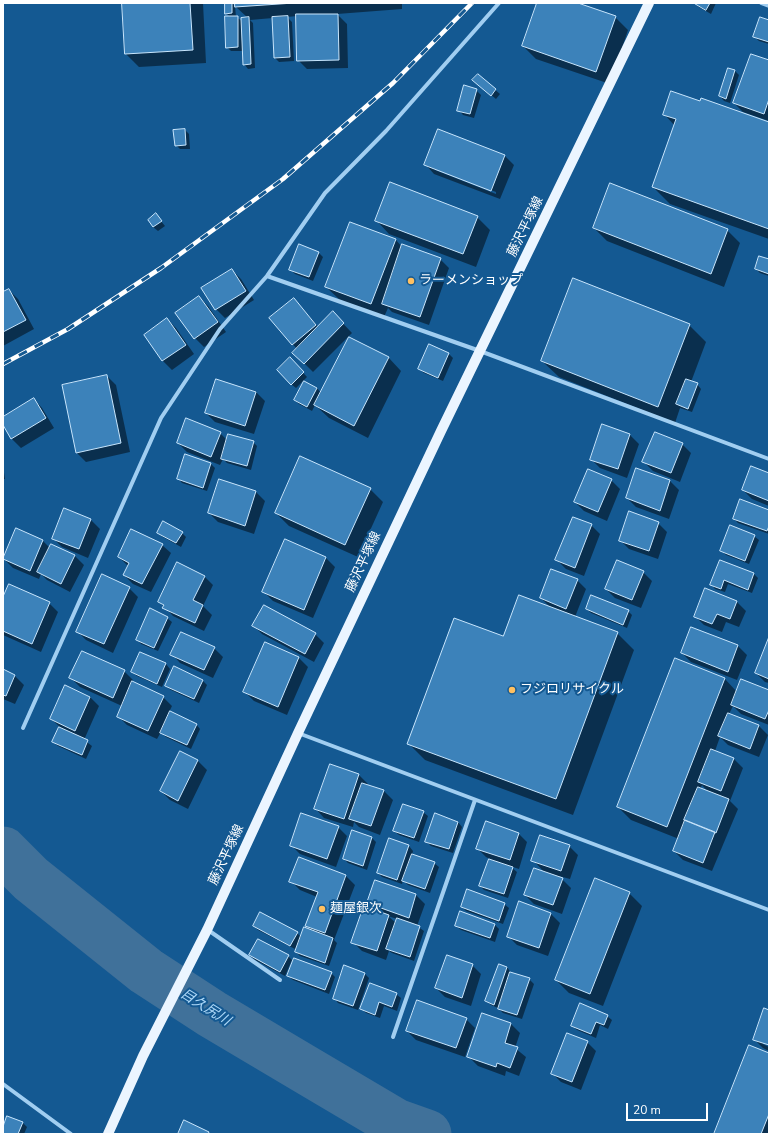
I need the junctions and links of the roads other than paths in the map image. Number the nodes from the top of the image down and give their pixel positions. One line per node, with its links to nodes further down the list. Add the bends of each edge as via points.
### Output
1 (499, 3): 5 (street, via 386,131 325,193)
2 (649, 3): 6 (main road, 藤沢平塚線)
3 (761, 3): 4 (street)
4 (769, 6)
5 (267, 276): 6 (street); 8 (street, via 220,329 161,418)
6 (480, 351): 7 (street); 9 (main road, 藤沢平塚線)
7 (769, 459)
8 (23, 728)
9 (298, 733): 10 (street); 12 (main road, 藤沢平塚線)
10 (475, 800): 11 (street); 14 (street)
11 (769, 910)
12 (205, 933): 13 (street); 17 (main road, 藤沢平塚線)
13 (280, 980)
14 (393, 1037)
15 (3, 1084): 16 (street)
16 (71, 1134)
17 (108, 1134)

